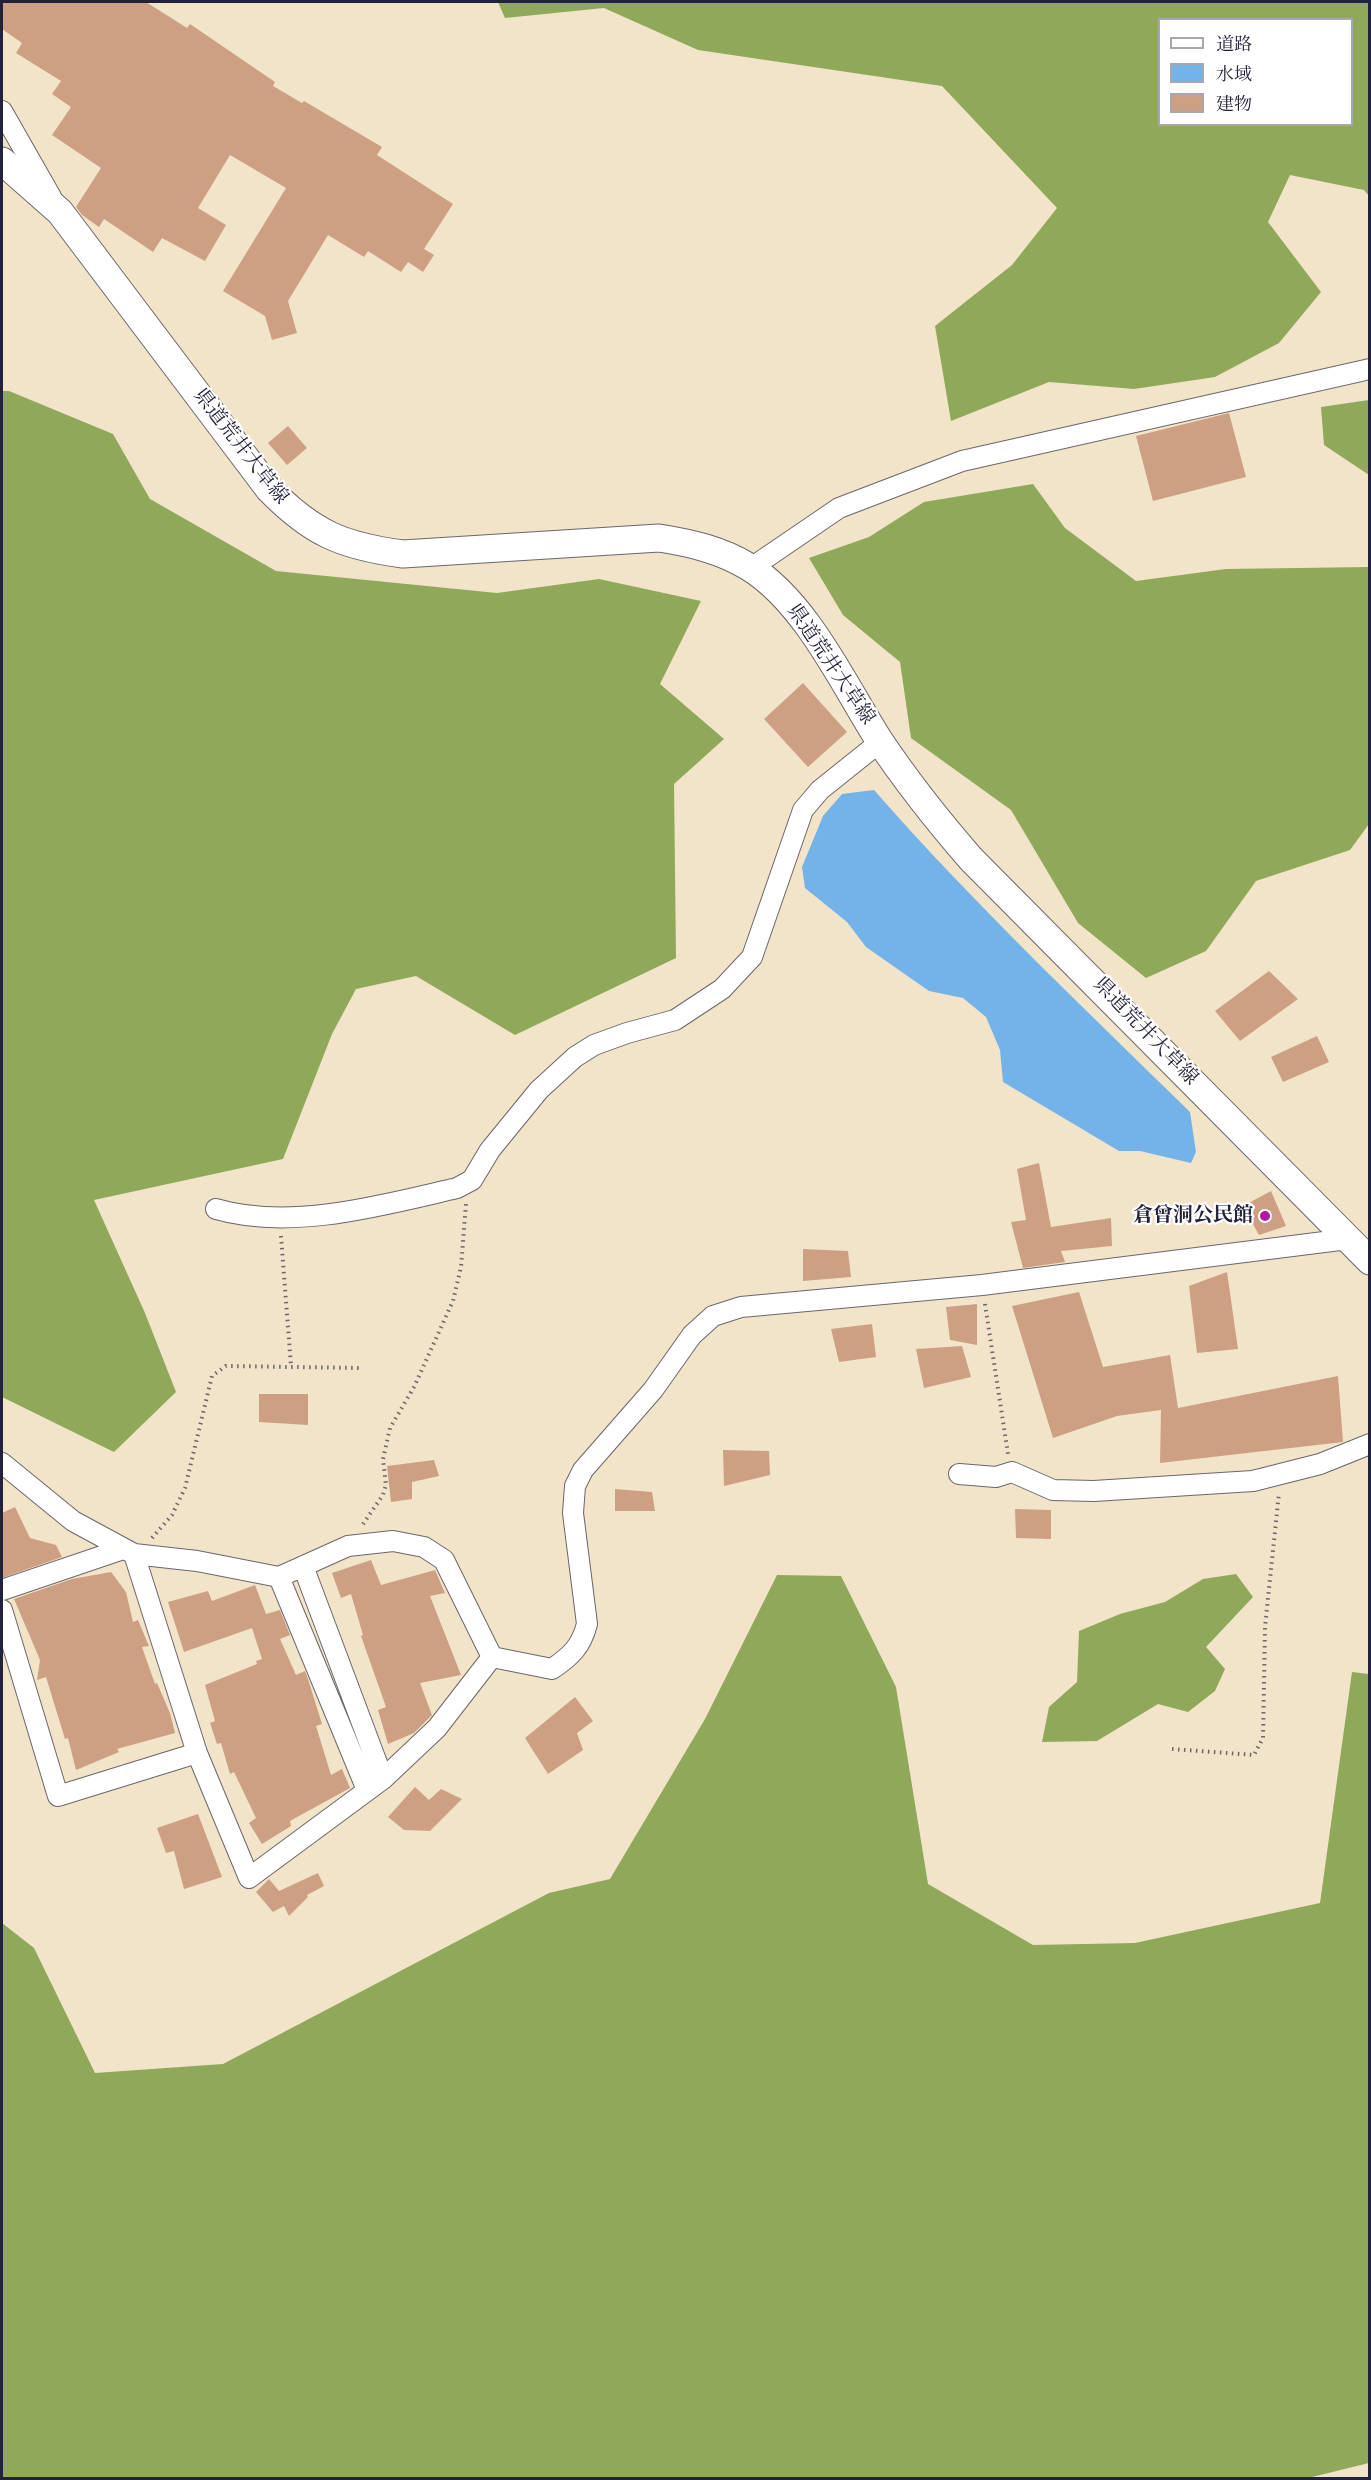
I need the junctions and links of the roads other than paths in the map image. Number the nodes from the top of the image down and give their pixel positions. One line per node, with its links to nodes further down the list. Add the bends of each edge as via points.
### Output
1 (2, 111): 3 (street)
2 (2, 160): 3 (main road, 県道荒井大草線)
3 (60, 212): 5 (main road, 県道荒井大草線, via 269,489 297,517 335,539 370,550 403,554 659,538 697,544)
4 (1370, 369): 5 (street, via 962,461 839,508)
5 (752, 568): 6 (main road, 県道荒井大草線, via 786,599 816,638)
6 (880, 742): 7 (street, via 820,790 803,810 752,957 722,989 675,1020 594,1045 575,1057 539,1090 468,1183 381,1205 280,1218); 8 (main road, 県道荒井大草線, via 927,808 971,859)
7 (216, 1209)
8 (1347, 1239): 9 (main road, 県道荒井大草線); 18 (street, via 982,1285 741,1307 713,1316 692,1335 653,1390 583,1470 575,1486 573,1513 587,1624 583,1641 552,1669)
9 (1370, 1261)
10 (1370, 1444): 12 (street, via 1320,1464 1252,1481 1094,1491 1053,1490 1012,1472 996,1477)
11 (2, 1463): 13 (street, via 73,1521)
12 (959, 1474)
13 (133, 1552): 15 (street); 16 (street); 19 (street)
14 (303, 1566): 15 (street); 18 (street, via 348,1546 404,1543 424,1547 444,1560); 20 (street)
15 (279, 1577): 20 (street)
16 (2, 1590)
17 (2, 1610): 19 (street, via 58,1796)
18 (492, 1657): 20 (street, via 437,1728)
19 (197, 1753): 20 (street, via 249,1878)
20 (375, 1785)

